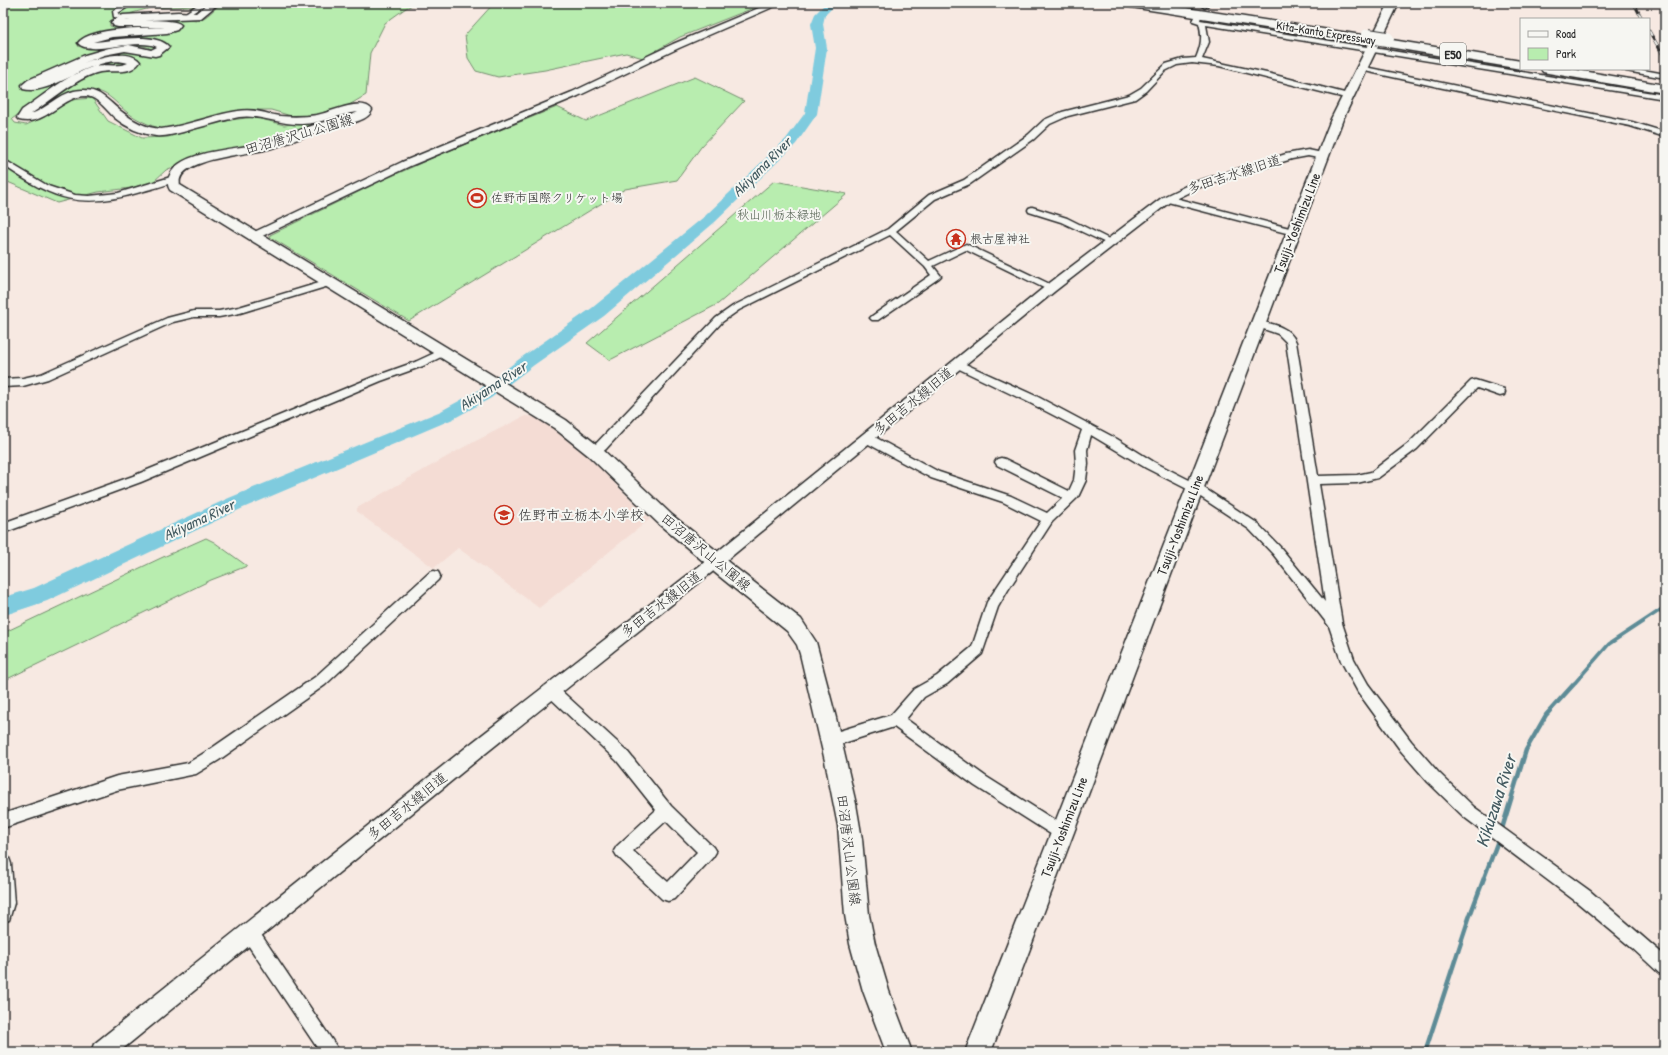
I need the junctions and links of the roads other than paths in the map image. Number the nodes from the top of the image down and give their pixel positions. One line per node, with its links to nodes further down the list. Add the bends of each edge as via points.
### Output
1 (131, 3): 9 (street, via 116,12 116,16)
2 (204, 3): 8 (street)
3 (214, 3): 8 (main road, via 200,15)
4 (778, 3): 34 (street, via 670,49 570,97 406,164)
5 (1131, 3): 10 (highway, Kita-Kanto Expressway / E50)
6 (1168, 3): 10 (highway, Kita-Kanto Expressway / E50)
7 (1394, 3): 10 (main road, Tsuiji-Yoshimizu Line)
8 (186, 15): 9 (main road)
9 (123, 18): 29 (main road, 田沼唐沢山公園線, via 116,23 176,25 167,30 101,35 85,41 83,43 88,45 145,42 164,47 155,52 131,47 105,52 32,82 27,87 39,86 104,60 129,59 135,62 126,68 102,68 89,72 26,112 23,118 33,117 63,99 84,93 97,95 118,114 156,134 239,114 255,113 300,121 356,108 366,110 354,119 315,129 264,147 202,158 184,166)
10 (1370, 41): 11 (highway, Kita-Kanto Expressway / E50); 13 (street, via 1200,19 1207,35); 15 (main road, Tsuiji-Yoshimizu Line); 16 (street)
11 (1386, 41): 12 (highway, Kita-Kanto Expressway / E50); 14 (highway, Kita-Kanto Expressway / E50)
12 (1520, 60)
13 (1198, 61): 24 (street, via 1276,77); 32 (street, via 1176,63 1163,68 1142,91 1132,97 1065,114 1047,122 1031,137 968,182 932,197)
14 (1520, 65)
15 (1363, 68): 24 (main road, Tsuiji-Yoshimizu Line); 26 (street, via 1632,124)
16 (1520, 69)
17 (1523, 70): 25 (street)
18 (1554, 70): 23 (highway)
19 (1582, 70): 22 (highway)
20 (1632, 70): 21 (street)
21 (1665, 76)
22 (1665, 84)
23 (1665, 89)
24 (1349, 96): 27 (main road, Tsuiji-Yoshimizu Line, via 1337,118)
25 (1665, 97)
26 (1665, 135)
27 (1323, 156): 30 (street, 多田吉水線旧道, via 1308,153 1290,156 1196,185); 33 (main road, Tsuiji-Yoshimizu Line)
28 (3, 160): 29 (street, via 22,174 60,194 87,199 109,198 136,192)
29 (174, 178): 34 (main road, 田沼唐沢山公園線, via 174,187)
30 (1167, 199): 33 (street); 35 (street, 多田吉水線旧道)
31 (1032, 210): 35 (street, via 1064,220)
32 (891, 231): 36 (street); 47 (street, via 736,308 719,320)
33 (1294, 232): 40 (main road, Tsuiji-Yoshimizu Line)
34 (254, 236): 37 (main road, 田沼唐沢山公園線)
35 (1111, 242): 38 (street, 多田吉水線旧道)
36 (928, 265): 38 (street, via 966,247); 39 (street, via 936,276)
37 (329, 283): 41 (main road, 田沼唐沢山公園線); 43 (street, via 240,310 219,314 194,314 170,320 44,377)
38 (1051, 288): 42 (street, 多田吉水線旧道)
39 (875, 318)
40 (1258, 324): 49 (street, via 1290,337); 50 (main road, Tsuiji-Yoshimizu Line)
41 (443, 352): 47 (main road, 田沼唐沢山公園線, via 560,424); 53 (street, via 137,479)
42 (957, 364): 45 (street); 46 (street, 多田吉水線旧道)
43 (3, 383)
44 (1500, 392): 49 (street, via 1475,384 1413,446 1374,475 1358,479)
45 (1088, 429): 50 (street); 51 (street, via 1081,450 1080,480)
46 (867, 438): 52 (street, via 935,475 1007,499); 54 (street, 多田吉水線旧道)
47 (595, 452): 54 (main road, 田沼唐沢山公園線, via 666,520)
48 (1000, 462): 51 (street)
49 (1312, 480): 56 (street)
50 (1194, 488): 56 (street, via 1253,526); 62 (main road, Tsuiji-Yoshimizu Line)
51 (1072, 497): 52 (street)
52 (1048, 519): 58 (street, via 992,606 977,650 942,680 919,693)
53 (3, 528)
54 (716, 561): 57 (street, 多田吉水線旧道); 59 (main road, 田沼唐沢山公園線, via 785,616 800,632 810,654)
55 (434, 576): 61 (street, via 320,681 191,769 117,783)
56 (1335, 623): 66 (street, via 1348,661 1363,688 1406,746 1433,776 1468,812 1584,897)
57 (551, 690): 60 (street, via 622,756); 65 (street, 多田吉水線旧道)
58 (896, 720): 59 (street); 62 (street, via 980,781)
59 (830, 740): 69 (main road, 田沼唐沢山公園線, via 849,826 855,896 863,947 872,980)
60 (666, 811): 60 (street, via 708,852 668,893 622,851)
61 (3, 820)
62 (1062, 833): 70 (main road, Tsuiji-Yoshimizu Line)
63 (3, 864): 64 (street, via 6,903)
64 (3, 914)
65 (250, 933): 67 (street, 多田吉水線旧道); 68 (street)
66 (1665, 967)
67 (102, 1052)
68 (330, 1052)
69 (899, 1052)
70 (978, 1052)

